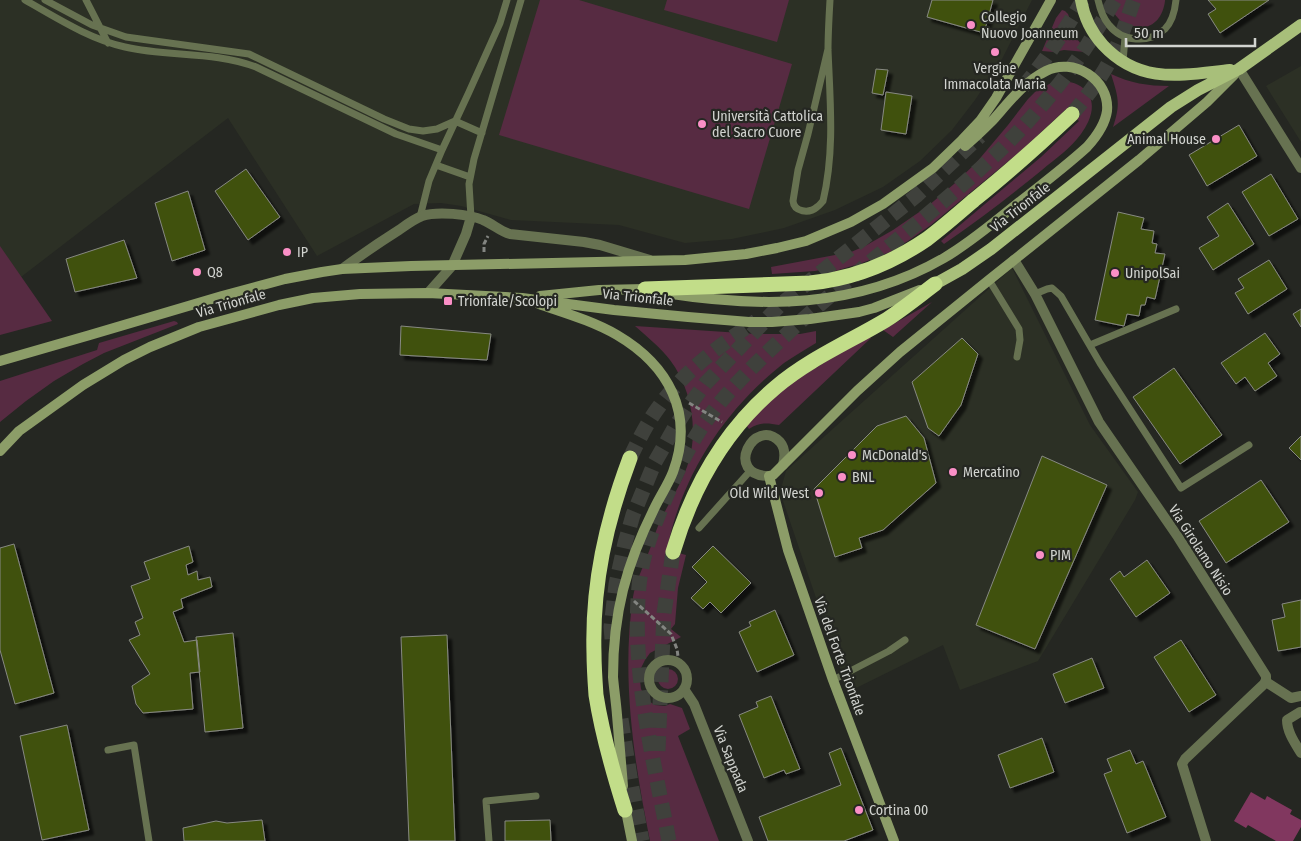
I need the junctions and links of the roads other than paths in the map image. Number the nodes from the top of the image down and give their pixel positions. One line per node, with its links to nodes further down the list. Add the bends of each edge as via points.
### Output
1 (25, 0): 14 (lane)
2 (45, 0): 12 (lane)
3 (86, 0): 12 (lane)
4 (507, 0): 19 (lane, via 500,23)
5 (521, 0): 20 (lane)
6 (830, 0): 15 (lane)
7 (1051, 0): 23 (main road, Via Trionfale, via 989,109)
8 (1081, 0): 16 (main road, via 1092,32)
9 (1098, 0): 13 (lane, via 1109,26)
10 (1176, 0): 13 (lane, via 1171,20 1161,32 1150,38)
11 (1301, 24): 17 (main road, Via Trionfale)
12 (101, 29): 14 (lane); 19 (lane, via 126,38 248,54 410,129 437,129)
13 (1125, 38): 16 (lane)
14 (108, 43): 21 (lane, via 244,63 396,134)
15 (828, 49): 15 (lane, via 793,201 795,208 802,211 817,208 824,196 831,123)
16 (1123, 62): 17 (main road, via 1145,72 1168,75)
17 (1239, 70): 24 (street); 28 (main road, Via Trionfale, via 1139,160); 33 (main road, Via Trionfale, via 1171,107 991,249)
18 (1072, 114): 34 (highway, via 928,238 876,267 816,282)
19 (455, 121): 20 (lane); 21 (lane)
20 (482, 133): 25 (lane)
21 (442, 150): 22 (lane)
22 (436, 165): 25 (lane); 26 (lane)
23 (933, 168): 29 (main road, Via Trionfale, via 867,213 806,240 731,256); 34 (main road, via 964,146 1018,91 1046,70 1073,67 1090,74 1102,87 1107,112 1101,129 1087,147 972,240 914,273 862,291 807,301 734,302)
24 (1301, 168)
25 (470, 178): 27 (lane)
26 (420, 217): 27 (street, Via Trionfale, via 435,214); 31 (street, Via Trionfale)
27 (470, 217): 29 (street, Via Trionfale, via 510,234 600,245); 30 (street)
28 (1014, 260): 32 (main road, Via Trionfale); 36 (street, Via Girolamo Nisio)
29 (656, 262): 30 (main road, Via Trionfale)
30 (452, 266): 31 (main road, Via Trionfale); 35 (street)
31 (342, 269): 41 (main road, Via Trionfale, via 285,279)
32 (989, 280): 40 (lane, via 1019,329); 47 (main road, Via Trionfale, via 879,371)
33 (935, 284): 37 (main road, Via Trionfale, via 859,312 772,322 614,310); 51 (highway, via 886,319 818,357 776,386 756,405 713,459 683,521)
34 (645, 289): 37 (main road)
35 (428, 293): 37 (main road, Via Trionfale); 42 (main road, Via Trionfale, via 313,298 199,327 120,363)
36 (1035, 294): 39 (lane, via 1050,288 1058,292); 54 (street, Via Girolamo Nisio, via 1099,422 1178,537 1265,674)
37 (522, 298): 61 (main road, via 599,326 641,351 665,380 680,413 676,462 640,539 623,590 615,640 613,678)
38 (1176, 309): 39 (lane)
39 (1090, 345): 44 (lane, via 1181,488)
40 (1017, 357)
41 (0, 361)
42 (20, 431): 43 (main road); 45 (main road, Via Trionfale)
43 (0, 442)
44 (1249, 446)
45 (0, 450)
46 (630, 458): 61 (highway, via 604,542 594,634 600,718)
47 (783, 465): 48 (street, via 785,458 781,444 772,437 761,436 747,449 746,462); 49 (main road, Via Trionfale)
48 (751, 470): 49 (street, via 760,476); 50 (lane)
49 (768, 476): 53 (main road, Via del Forte Trionfale, via 788,550)
50 (699, 528)
51 (673, 552)
52 (905, 640): 53 (lane)
53 (833, 680): 66 (main road, Via del Forte Trionfale)
54 (1266, 682): 56 (street); 67 (street, via 1182,764)
55 (684, 689): 55 (street, Via Sappada, via 686,673 674,661 656,665 649,676 656,694 662,697 674,697); 65 (street, Via Sappada, via 694,704)
56 (1296, 697): 57 (street)
57 (1300, 713): 59 (street, via 1287,720 1287,724)
58 (108, 750): 62 (lane, via 134,745)
59 (1301, 753)
60 (536, 796): 63 (lane, via 486,801)
61 (625, 810): 64 (main road)
62 (149, 841)
63 (489, 841)
64 (632, 841)
65 (748, 841)
66 (893, 841)
67 (1206, 841)

